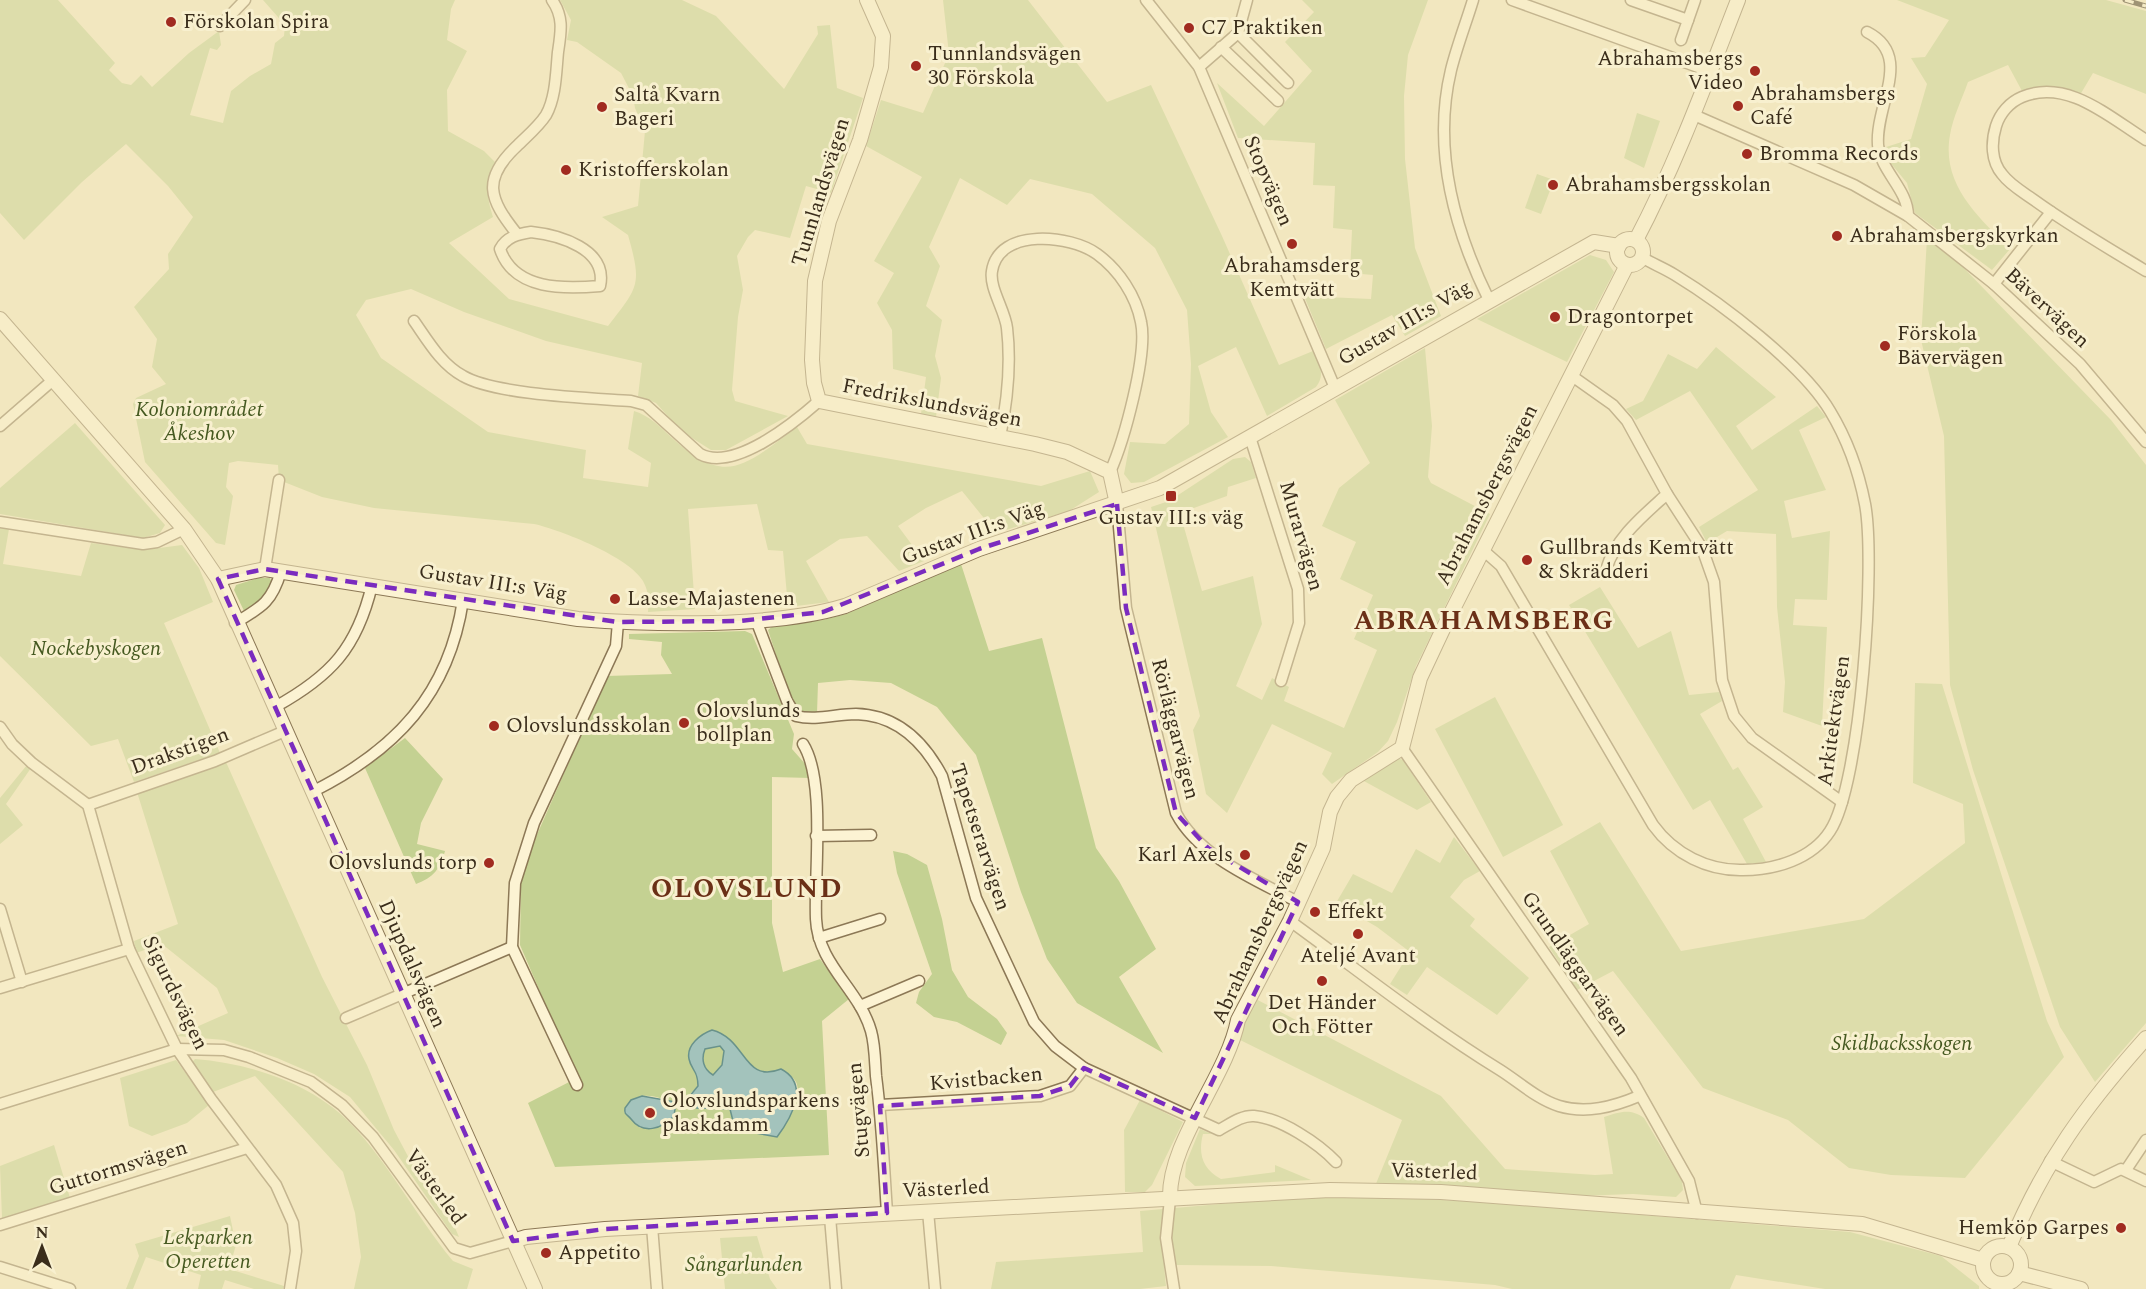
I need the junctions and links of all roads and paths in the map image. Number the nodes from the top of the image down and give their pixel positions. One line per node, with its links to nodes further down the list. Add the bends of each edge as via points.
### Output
1 (245, 0): 12 (street)
2 (552, 0): 25 (street, via 562,26 552,100 546,114 498,167 492,194)
3 (867, 0): 38 (street, Tunnlandsvägen, via 883,36 881,67 860,140 829,222 815,281 812,360)
4 (1146, 0): 17 (street, Stopvägen)
5 (1247, 0): 14 (street)
6 (1473, 0): 32 (street, via 1451,71 1445,135 1452,204 1472,266)
7 (1631, 0): 11 (street)
8 (1695, 0): 11 (street)
9 (1738, 0): 18 (street)
10 (1517, 1): 18 (street)
11 (1688, 20): 15 (street)
12 (220, 26)
13 (1867, 32): 24 (street, via 1880,38 1892,61 1878,145 1882,162 1908,205)
14 (1238, 33): 16 (street); 19 (street)
15 (1681, 40)
16 (1221, 47): 17 (street); 20 (street)
17 (1199, 67): 37 (street, Stopvägen)
18 (1712, 72): 21 (street)
19 (1288, 83)
20 (1278, 101)
21 (1694, 115): 24 (street, Bävervägen, via 1844,180); 26 (street)
22 (2146, 140): 23 (street, via 2070,94 2035,92 2009,105 2000,115 1994,134 1995,164 2011,184)
23 (2050, 212): 30 (street); 31 (street)
24 (1908, 216): 31 (street, Bävervägen)
25 (517, 234): 25 (street, via 548,234 578,245 600,267 600,286 540,286 512,268 500,249)
26 (1636, 240): 27 (street, via 1626,239); 28 (street, via 1643,247)
27 (1619, 246): 29 (street, via 1618,257); 32 (street, Gustav III:s Väg, via 1594,242)
28 (1642, 258): 29 (street); 66 (street, Arkitektvägen, via 1688,283 1801,374 1831,412 1852,459 1865,505 1870,551 1863,676 1851,767)
29 (1627, 265): 35 (street, Abrahamsbergsvägen)
30 (2146, 271)
31 (1994, 284): 42 (street, Bävervägen, via 2080,364)
32 (1489, 300): 37 (street, Gustav III:s Väg)
33 (0, 319): 36 (street, Djupdalsvägen)
34 (414, 321): 38 (street, Fredrikslundsvägen, via 445,363 464,376 500,388 646,405 708,459 720,460 751,448 803,415)
35 (1572, 376): 45 (street, via 1613,405 1627,421); 49 (street, Abrahamsbergsvägen)
36 (53, 380): 39 (street); 48 (street, Djupdalsvägen)
37 (1335, 388): 41 (street, Gustav III:s Väg)
38 (819, 400): 40 (street, Fredrikslundsvägen)
39 (0, 426)
40 (1000, 437): 43 (street, Fredrikslundsvägen, via 1067,452); 43 (street, via 1008,346 1007,327 992,272 997,258 1016,241 1027,239 1085,248 1118,273 1136,303 1142,324 1142,349 1122,439)
41 (1250, 437): 46 (street, Gustav III:s Väg, via 1160,488); 59 (street, Murarvägen, via 1299,598 1299,623)
42 (2146, 442)
43 (1110, 472): 46 (street)
44 (279, 480): 50 (street)
45 (1667, 494): 51 (street, via 1641,517 1613,551); 66 (street, via 1702,548 1714,582 1722,680 1734,716 1752,738)
46 (1117, 504): 56 (street, Gustav III:s Väg, via 979,549 845,606); 70 (street, Rörläggarvägen, via 1126,608 1176,813 1189,832 1215,854)
47 (0, 522): 48 (street, via 143,544)
48 (184, 529): 53 (street, Djupdalsvägen)
49 (1484, 551): 64 (street, Abrahamsbergsvägen, via 1420,678); 66 (street, Arkitektvägen, via 1501,566 1653,825 1683,854 1720,868 1775,867 1821,842)
50 (265, 569): 52 (street, Gustav III:s Väg); 53 (street, Gustav III:s Väg)
51 (1606, 570)
52 (280, 571): 54 (street, Gustav III:s Väg); 58 (street, via 272,597)
53 (218, 579): 58 (street, Djupdalsvägen)
54 (372, 585): 55 (street, Gustav III:s Väg); 60 (street, via 365,615 345,652 322,676)
55 (463, 600): 57 (street, Gustav III:s Väg); 65 (street, via 458,633 449,656 433,691 417,713 364,762)
56 (756, 620): 57 (street, Gustav III:s Väg); 85 (street, Tapetserarvägen, via 796,716 880,717 906,730 926,748 942,776 976,898 1034,1022 1055,1046)
57 (618, 622): 75 (street, via 616,646 523,853 516,883)
58 (235, 623): 60 (street, Djupdalsvägen)
59 (1281, 681)
60 (275, 706): 62 (street, Djupdalsvägen)
61 (0, 727): 67 (street, via 32,763)
62 (285, 731): 65 (street, Djupdalsvägen); 67 (street, Drakstigen, via 215,761)
63 (803, 744): 69 (street, Stugvägen, via 815,771)
64 (1402, 748): 70 (street, Abrahamsbergsvägen, via 1351,780 1337,797 1323,848); 87 (street, Grundläggarvägen)
65 (312, 792): 80 (street, Djupdalsvägen)
66 (1842, 802)
67 (87, 805): 76 (street, Sigurdsvägen)
68 (871, 835): 69 (street)
69 (816, 836): 74 (street, Stugvägen)
70 (1298, 902): 73 (street, Abrahamsbergsvägen)
71 (0, 909): 78 (street)
72 (880, 919): 74 (street)
73 (1290, 921): 87 (street, via 1541,1098 1559,1106 1590,1109 1621,1104); 90 (street, Abrahamsbergsvägen, via 1238,1020 1234,1037)
74 (819, 938): 81 (street, Stugvägen, via 830,966)
75 (512, 947): 80 (street); 86 (street)
76 (129, 949): 78 (street); 84 (street, Sigurdsvägen)
77 (918, 981): 81 (street)
78 (22, 982): 79 (street)
79 (0, 988)
80 (402, 993): 82 (street); 104 (street, Djupdalsvägen)
81 (860, 1006): 89 (street, Stugvägen, via 871,1032)
82 (346, 1018)
83 (2146, 1038): 93 (street, via 2096,1094)
84 (177, 1049): 88 (street, Västerled); 92 (street, Sigurdsvägen); 104 (street, Västerled, via 224,1050 310,1082 342,1105 373,1137 454,1248 470,1253)
85 (1084, 1068): 89 (street, Kvistbacken, via 1070,1086 1040,1096); 90 (street, Tapetserarvägen)
86 (578, 1084)
87 (1639, 1096): 100 (street, Grundläggarvägen, via 1689,1181)
88 (0, 1104)
89 (880, 1105): 99 (street, Stugvägen)
90 (1195, 1118): 94 (street, via 1220,1130 1253,1116 1269,1119 1320,1145); 97 (street, Abrahamsbergsvägen, via 1169,1180)
91 (2146, 1140): 95 (street)
92 (247, 1148): 102 (street, Guttormsvägen); 111 (street, Sigurdsvägen, via 276,1185 293,1223 296,1251)
93 (2050, 1161): 95 (street, via 2094,1182); 105 (street)
94 (1336, 1162)
95 (2126, 1170): 96 (street)
96 (2146, 1181)
97 (1170, 1199): 98 (street, Västerled); 100 (street, Västerled, via 1330,1190 1441,1192 1624,1204); 116 (street, via 1166,1238)
98 (928, 1211): 99 (street, Västerled); 115 (street)
99 (887, 1213): 101 (street, Västerled)
100 (1697, 1213): 106 (street, Västerled, via 1862,1224)
101 (830, 1217): 103 (street, Västerled); 114 (street)
102 (0, 1225)
103 (652, 1226): 104 (street, Västerled); 113 (street)
104 (513, 1241): 112 (street, Djupdalsvägen)
105 (2009, 1247): 106 (street, via 1991,1249); 108 (street, via 2019,1256)
106 (1983, 1260): 109 (street, via 1985,1275)
107 (0, 1267): 110 (street)
108 (2019, 1273): 109 (street, via 2011,1282); 117 (street)
109 (1998, 1287)
110 (70, 1289)
111 (290, 1289)
112 (535, 1289)
113 (657, 1289)
114 (836, 1289)
115 (935, 1289)
116 (1174, 1289)
117 (2081, 1289)

